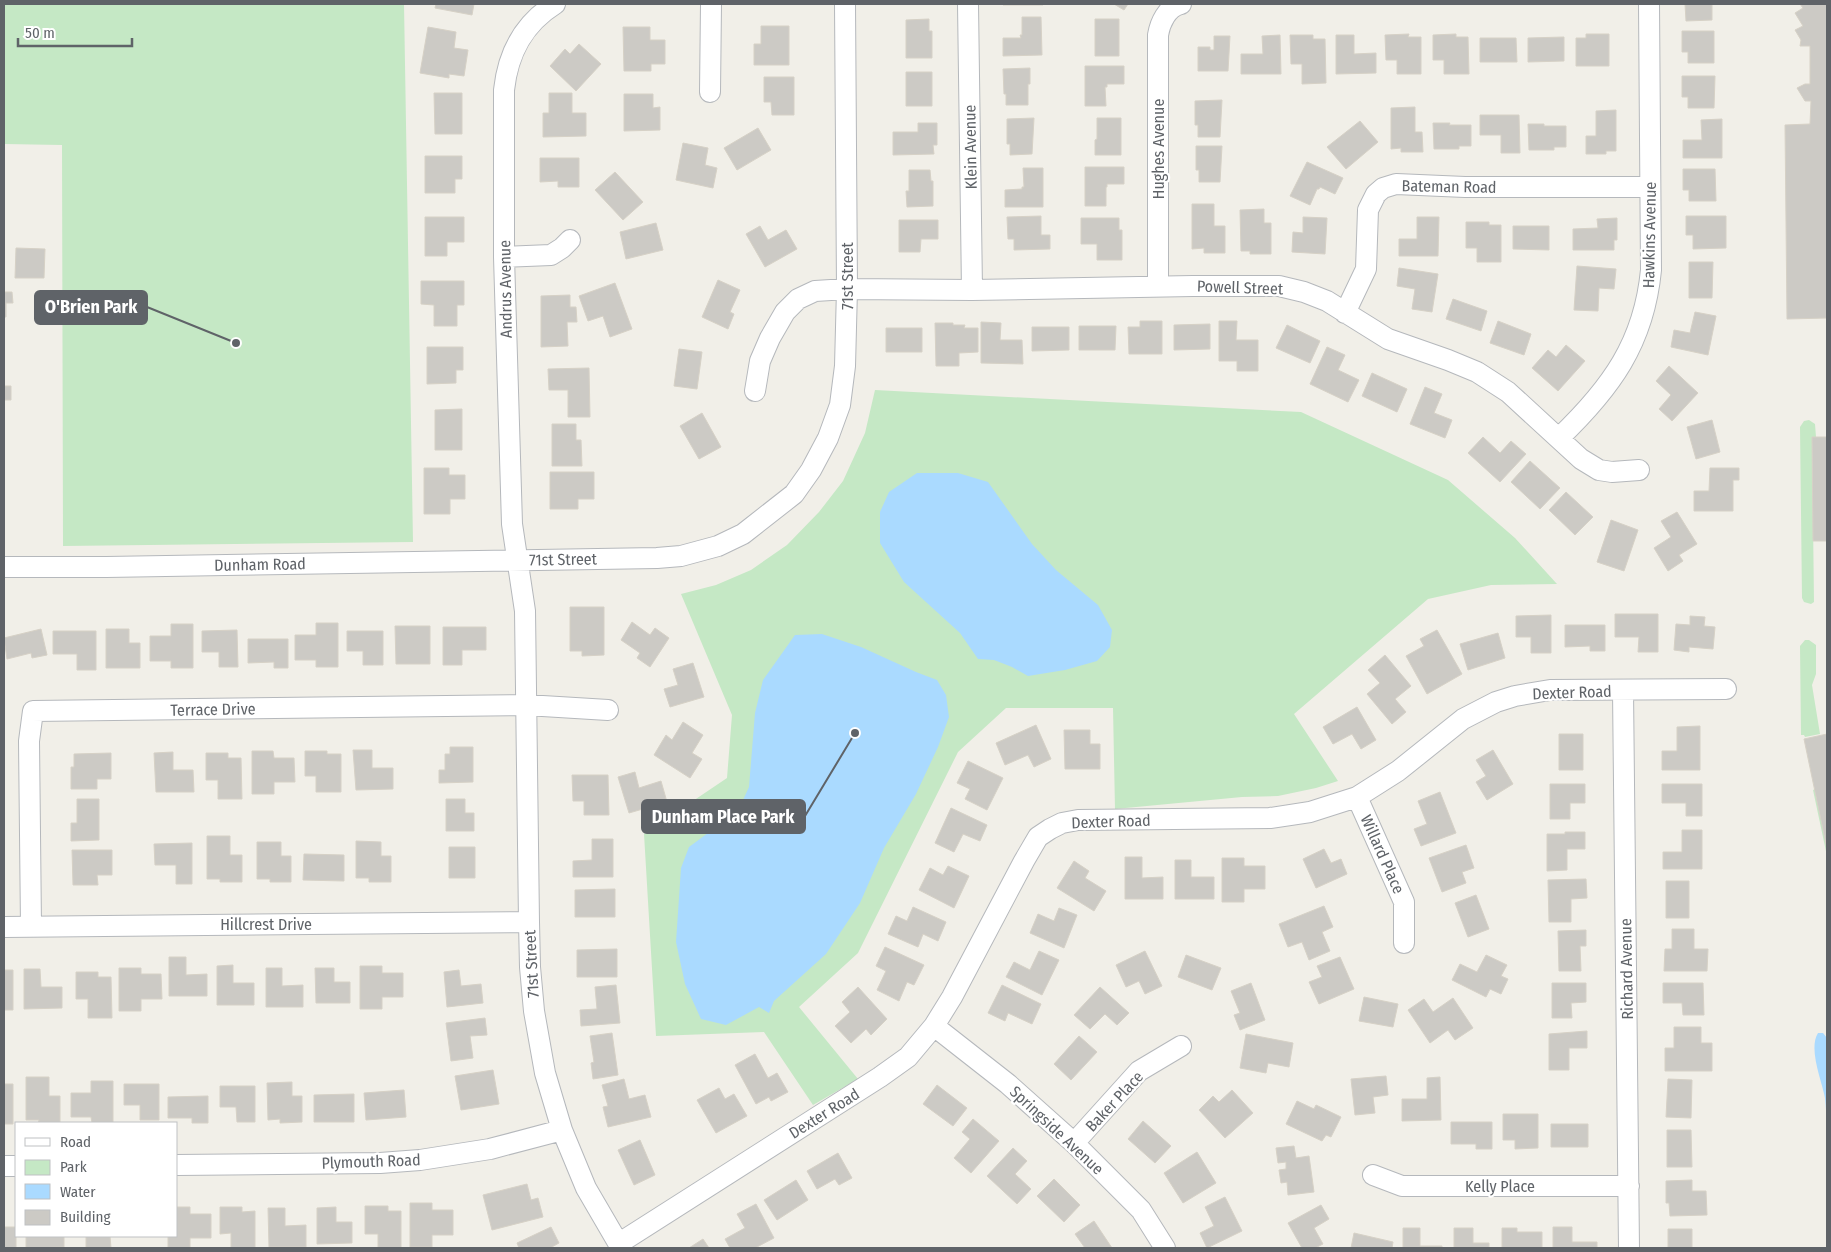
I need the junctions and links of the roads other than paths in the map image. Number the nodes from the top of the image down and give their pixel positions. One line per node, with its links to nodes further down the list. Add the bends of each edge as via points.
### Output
1 (555, 4): 10 (street, Andrus Avenue, via 543,11 519,38 506,73)
2 (711, 4): 7 (street)
3 (845, 4): 12 (street, 71st Street)
4 (968, 4): 13 (street, Klein Avenue)
5 (1649, 4): 8 (street, Hawkins Avenue)
6 (1174, 9): 11 (street, Hughes Avenue, via 1159,28 1158,36)
7 (710, 92)
8 (1650, 187): 14 (street, Bateman Road, via 1396,184 1383,188 1368,210 1366,269); 16 (street, Hawkins Avenue, via 1651,270 1643,317 1613,376)
9 (570, 240): 10 (street, via 551,255)
10 (504, 256): 18 (street, Andrus Avenue, via 512,524)
11 (1158, 286): 13 (street, Powell Street); 14 (street, Powell Street, via 1279,286 1304,292)
12 (847, 288): 13 (street, Powell Street); 15 (street, Powell Street, via 815,291 798,299 785,312 760,361); 18 (street, 71st Street, via 845,366 840,405 828,438 794,494 742,534 702,552 656,558)
13 (972, 290)
14 (1345, 313): 16 (street, Powell Street, via 1388,339 1448,360 1492,382 1508,392)
15 (755, 391)
16 (1559, 438): 17 (street, Powell Street, via 1581,459 1599,470)
17 (1639, 470)
18 (517, 560): 19 (street, Dunham Road); 22 (street, 71st Street, via 525,611)
19 (4, 567)
20 (1726, 689): 21 (street, Dexter Road)
21 (1623, 690): 24 (street, Dexter Road, via 1550,690 1496,702 1463,719 1398,771); 35 (street, Richard Avenue)
22 (526, 705): 23 (street, Terrace Drive); 25 (street, 71st Street); 27 (street, Terrace Drive, via 33,711 28,741)
23 (608, 710)
24 (1357, 796): 28 (street, Willard Place, via 1404,902); 29 (street, Dexter Road, via 1292,816 1078,820 1050,829 1038,837 1024,860)
25 (528, 922): 27 (street, Hillcrest Drive); 31 (street, 71st Street, via 537,1036)
26 (4, 926): 27 (street, Hillcrest Drive)
27 (31, 926)
28 (1404, 943)
29 (934, 1026): 32 (street, Springside Avenue, via 1008,1084); 36 (street, Dexter Road, via 908,1057 880,1077)
30 (1181, 1046): 32 (street, Baker Place, via 1139,1071)
31 (562, 1130): 33 (street, Plymouth Road, via 490,1149 420,1160); 36 (street, 71st Street, via 586,1188)
32 (1074, 1142): 37 (street, Springside Avenue, via 1141,1210)
33 (178, 1164)
34 (1373, 1175): 35 (street, Kelly Place, via 1402,1186)
35 (1629, 1186): 38 (street, Richard Avenue)
36 (619, 1246)
37 (1165, 1248)
38 (1630, 1248)

